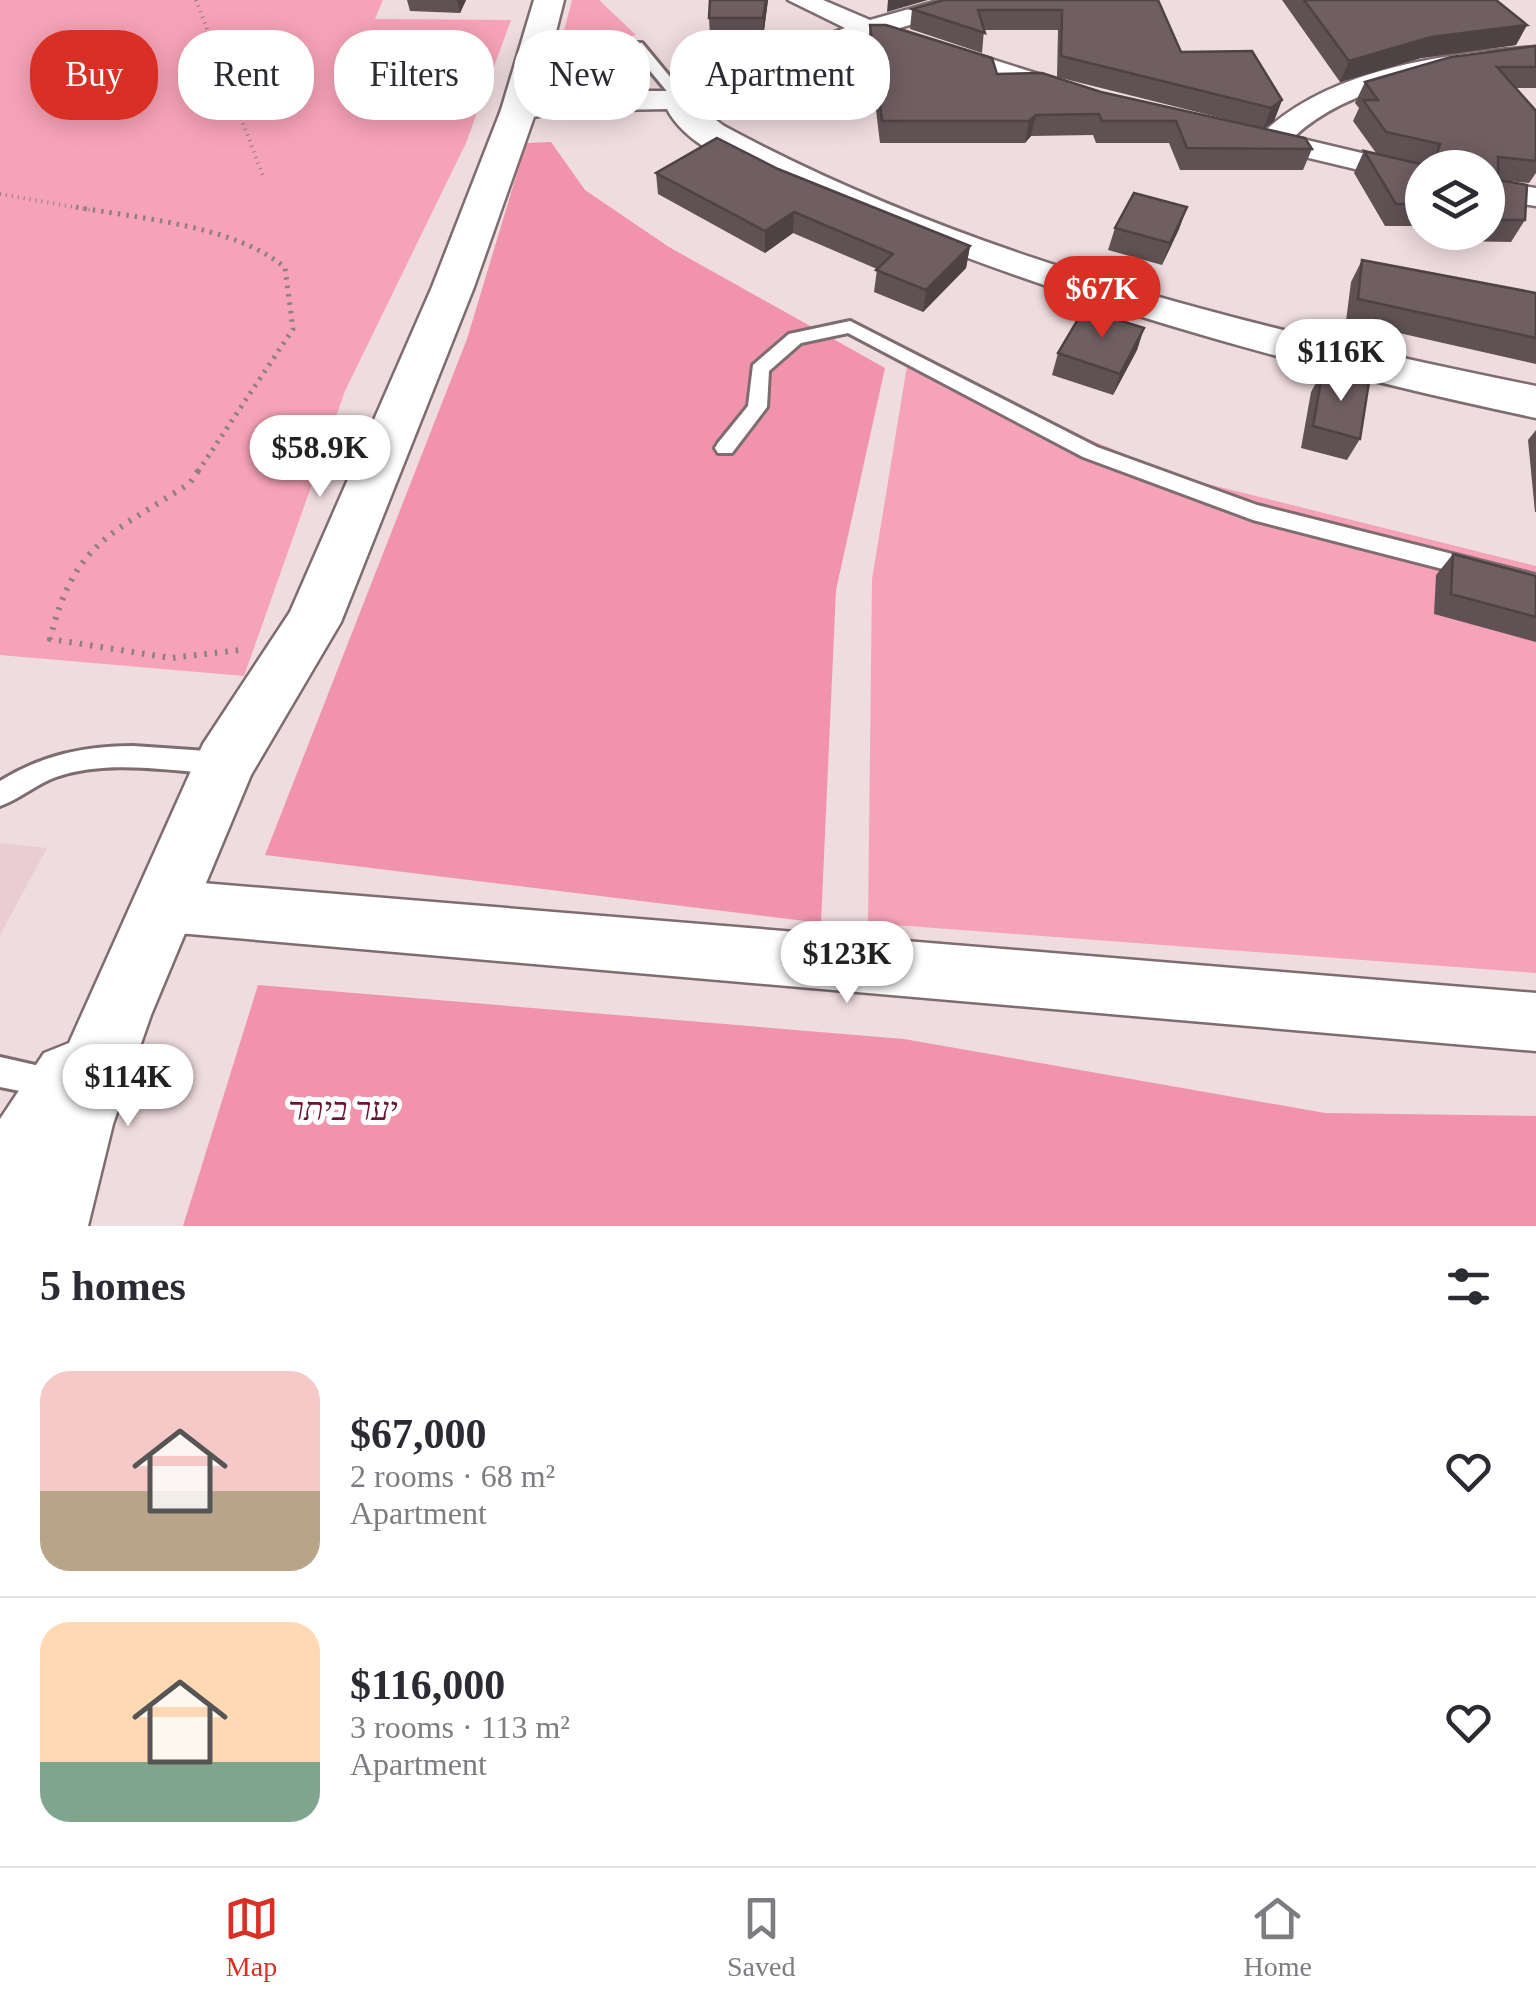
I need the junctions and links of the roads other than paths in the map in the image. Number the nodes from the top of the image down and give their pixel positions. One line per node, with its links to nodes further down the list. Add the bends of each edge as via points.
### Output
1 (549, 0): 5 (street)
2 (801, 0): 4 (street)
3 (969, 0): 4 (street)
4 (868, 29): 9 (street)
5 (541, 30)
6 (1531, 43): 13 (street, via 1371,88 1299,116)
7 (650, 63): 8 (lane)
8 (670, 89)
9 (1094, 98)
10 (515, 120): 20 (street, via 454,286 313,622)
11 (706, 120): 17 (street, via 901,223 997,258 1169,313)
12 (1220, 128): 13 (street)
13 (1273, 140): 14 (street)
14 (1405, 172)
15 (1505, 193): 16 (street)
16 (1536, 198)
17 (1536, 402)
18 (725, 448): 19 (lane, via 756,407 760,369 796,338 850,327 1090,452 1253,512)
19 (1536, 584)
20 (225, 763): 21 (lane, via 65,759 29,773); 22 (street)
21 (0, 795)
22 (166, 906): 23 (street); 24 (street)
23 (118, 1006): 25 (street); 27 (street, via 75,1124)
24 (1536, 1022)
25 (33, 1079): 26 (street)
26 (0, 1188)
27 (48, 1226)

